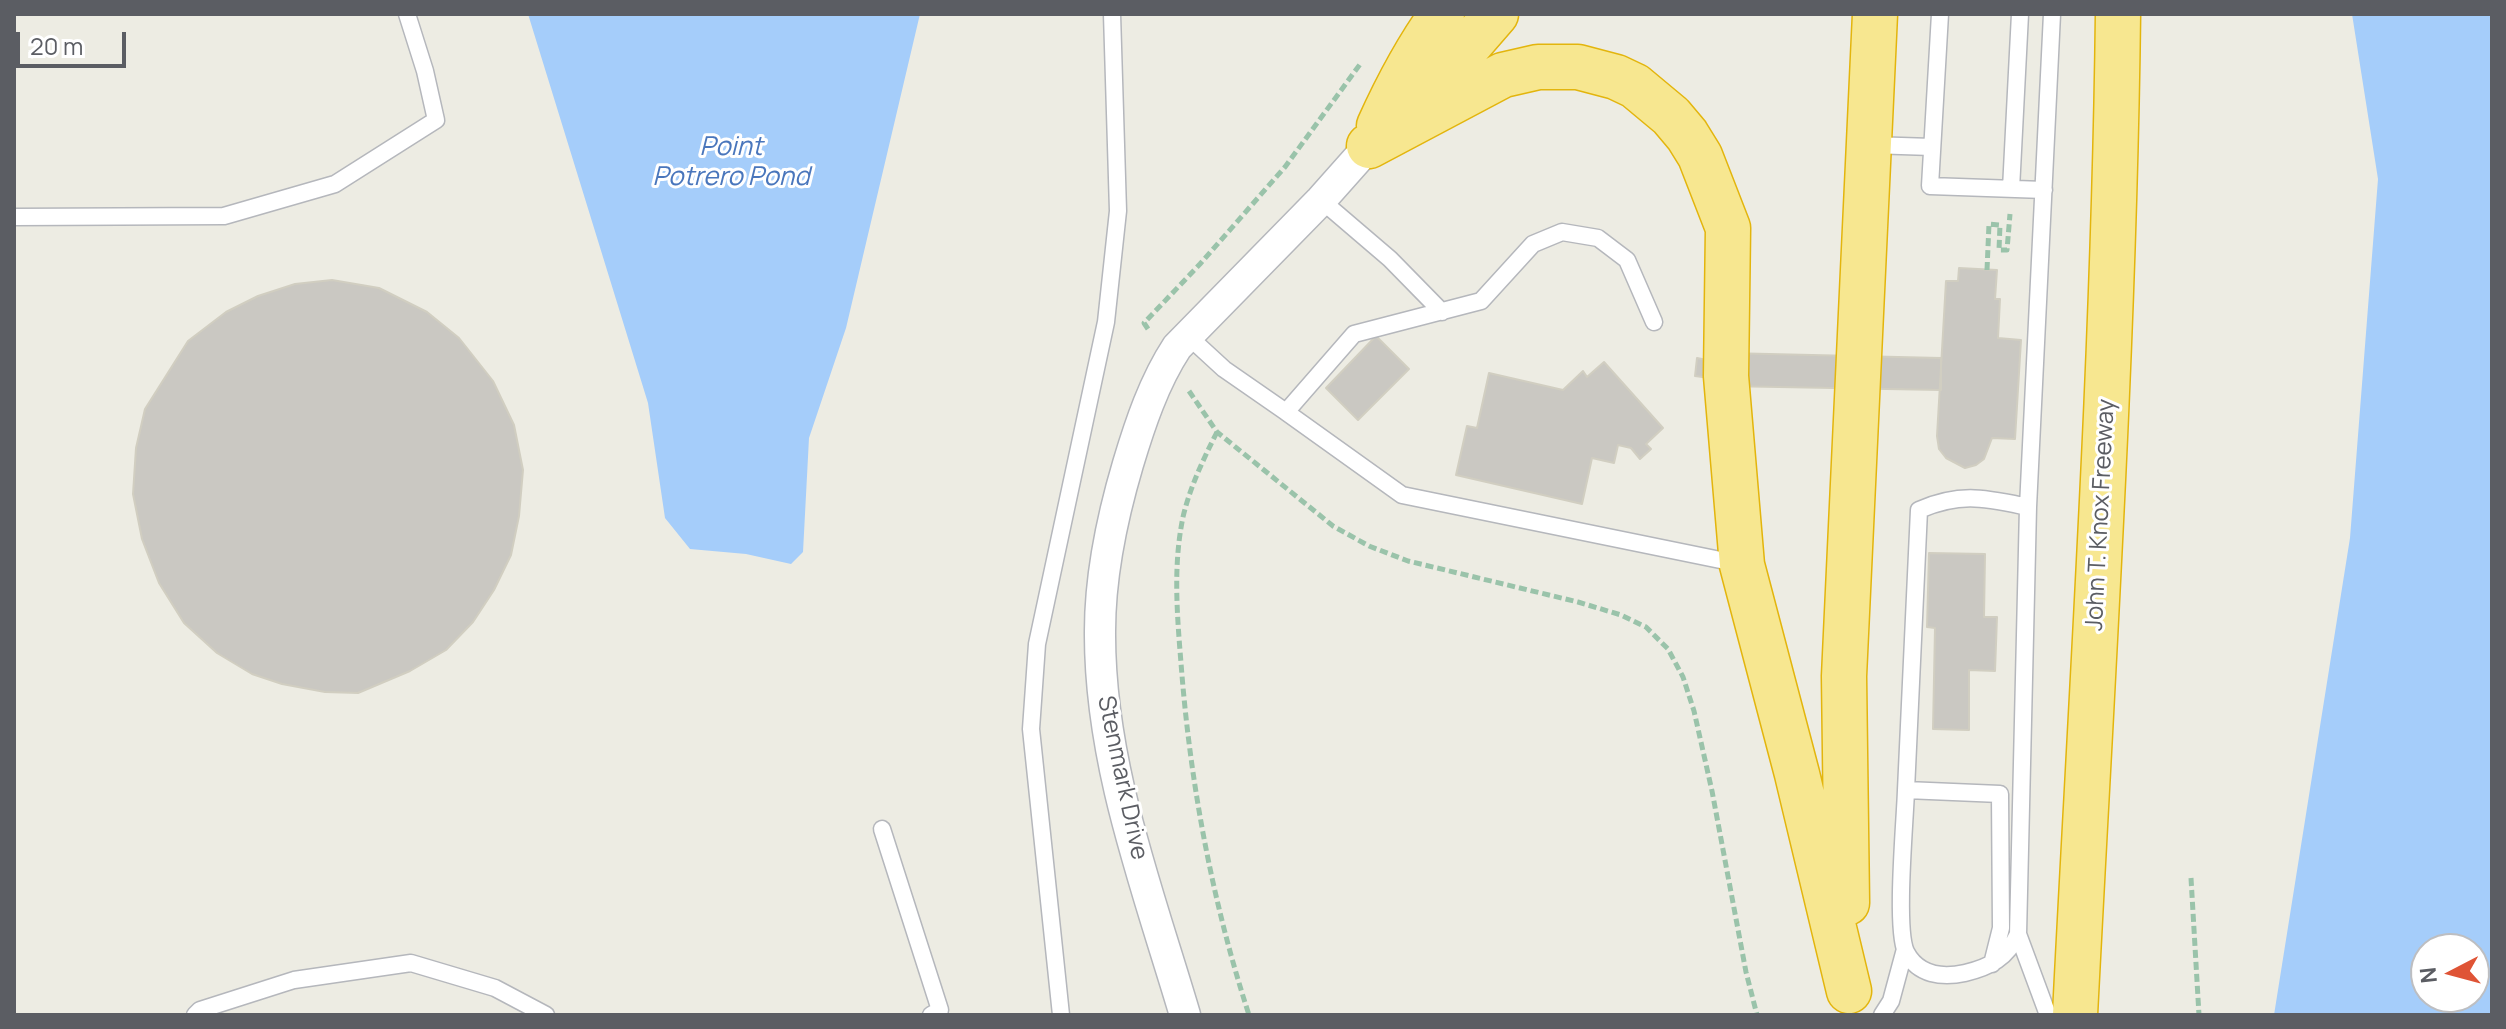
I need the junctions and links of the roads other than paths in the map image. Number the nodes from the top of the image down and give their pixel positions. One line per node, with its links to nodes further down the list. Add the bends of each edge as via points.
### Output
1 (407, 14): 16 (lane, via 436,120 335,184 224,216)
2 (1112, 14): 32 (lane, via 1118,211 1106,322 1037,644 1031,729)
3 (1442, 14): 11 (highway, via 1399,79)
4 (1496, 14): 11 (highway, via 1426,94)
5 (1875, 14): 10 (highway)
6 (1940, 14): 12 (lane)
7 (2020, 14): 13 (lane)
8 (2052, 14): 14 (lane)
9 (2118, 14): 35 (highway, John T. Knox Freeway, via 2111,324)
10 (1868, 145): 12 (lane); 28 (highway, via 1844,676)
11 (1369, 146): 15 (street, Stenmark Drive); 22 (highway, via 1484,83 1538,67 1578,67 1616,77 1671,116 1700,156 1728,228 1726,376)
12 (1932, 147): 13 (lane, via 1930,186)
13 (2011, 189): 14 (lane)
14 (2044, 190): 21 (lane)
15 (1321, 200): 17 (lane); 19 (street, Stenmark Drive)
16 (14, 217)
17 (1442, 312): 18 (lane, via 1481,301 1533,244 1562,232 1598,238 1627,260); 20 (lane, via 1354,334)
18 (1654, 322)
19 (1187, 335): 20 (lane, via 1224,369); 33 (street, Stenmark Drive, via 1156,387 1122,484 1106,556 1100,629 1103,698 1116,775)
20 (1286, 412): 22 (lane, via 1402,495)
21 (2028, 507): 23 (lane, via 1985,498 1946,498 1919,510); 25 (lane)
22 (1742, 565): 28 (highway)
23 (1906, 790): 26 (lane); 27 (lane, via 2000,794 2001,928)
24 (882, 829): 31 (lane, via 940,1010)
25 (2018, 934): 27 (lane, via 2012,948); 34 (lane)
26 (1905, 949): 27 (lane, via 1923,970 1936,975); 28 (lane, via 1891,1001)
27 (1992, 964)
28 (1861, 1007)
29 (195, 1015): 30 (lane, via 294,980 411,963 495,988)
30 (546, 1015)
31 (931, 1015)
32 (1061, 1015)
33 (1185, 1015)
34 (2048, 1015)
35 (2075, 1015)

